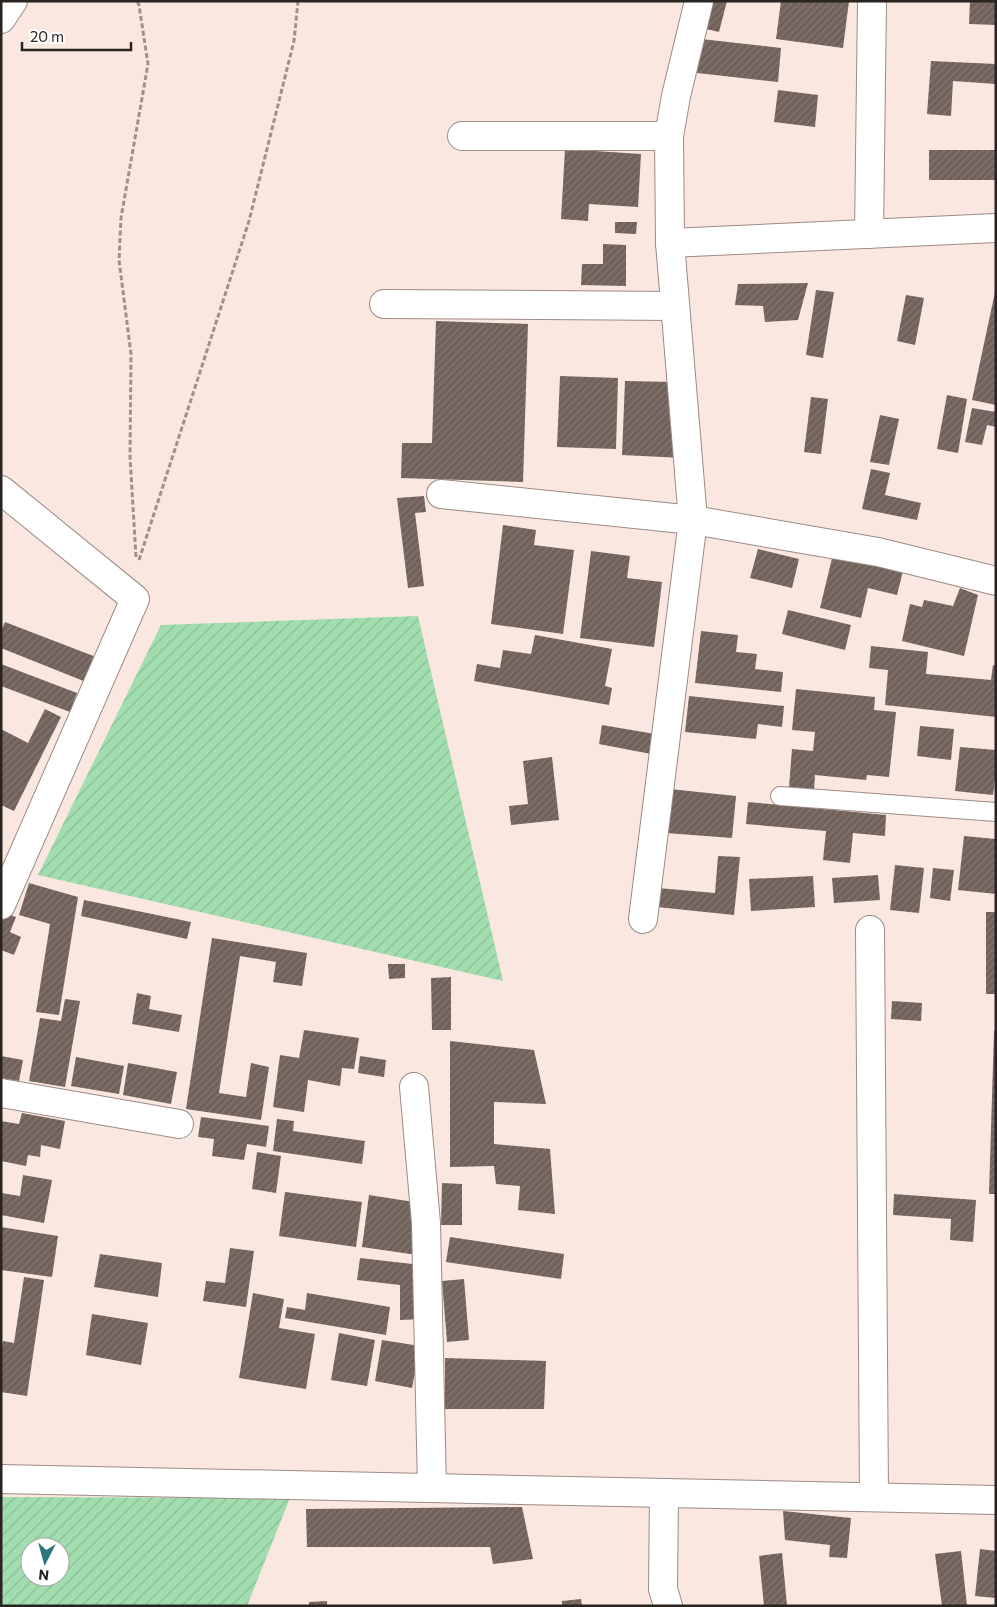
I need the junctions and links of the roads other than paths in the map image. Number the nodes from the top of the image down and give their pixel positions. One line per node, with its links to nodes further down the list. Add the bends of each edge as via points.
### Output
1 (13, 1): 4 (street)
2 (699, 1): 6 (street)
3 (872, 1): 8 (street)
4 (1, 18)
5 (462, 136): 6 (street)
6 (668, 136): 9 (street)
7 (996, 228): 8 (street)
8 (868, 234): 9 (street)
9 (670, 243): 11 (street)
10 (384, 304): 11 (street)
11 (675, 306): 14 (street)
12 (1, 490): 18 (street, via 135,599)
13 (440, 494): 14 (street)
14 (693, 520): 15 (street, via 878,552); 19 (street)
15 (996, 581)
16 (780, 796): 17 (lane)
17 (996, 812)
18 (1, 905)
19 (643, 919)
20 (870, 930): 27 (street)
21 (414, 1087): 25 (street, via 426,1223)
22 (1, 1093): 23 (street)
23 (179, 1124)
24 (1, 1479): 25 (street)
25 (432, 1488): 26 (street)
26 (664, 1493): 27 (street); 29 (street, via 663,1589)
27 (874, 1497): 28 (street)
28 (996, 1500)
29 (668, 1606)

